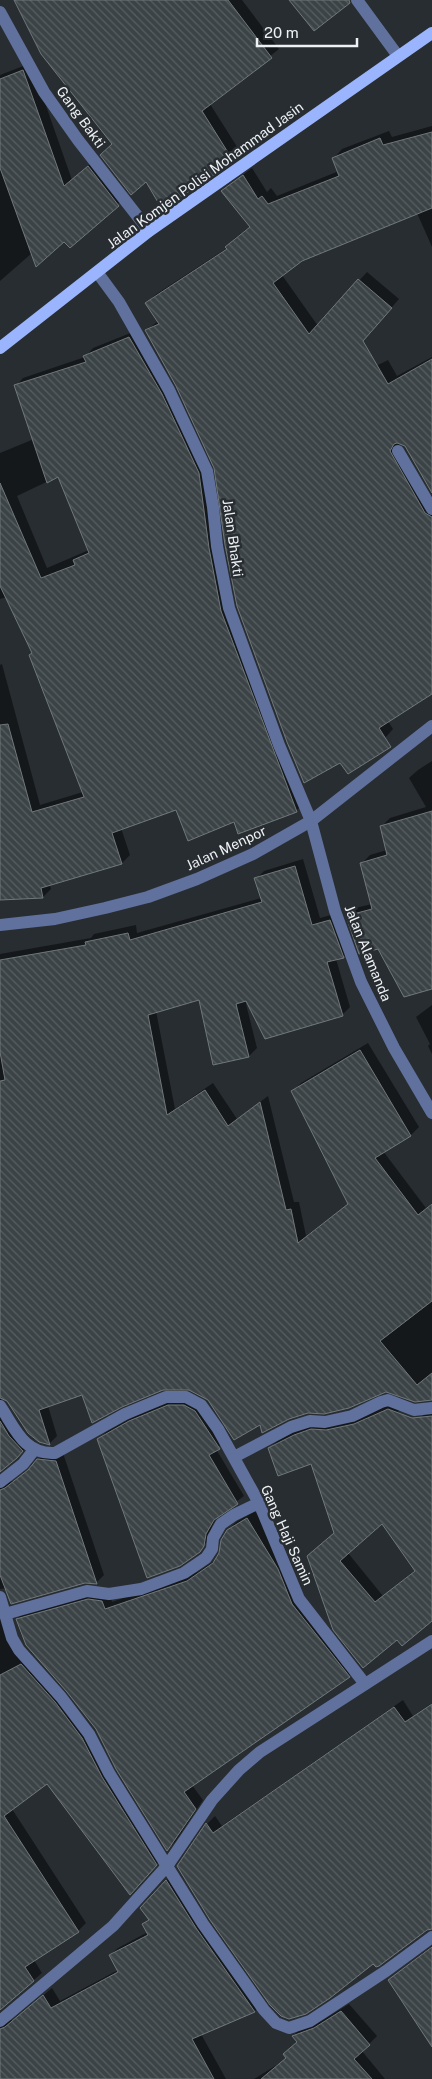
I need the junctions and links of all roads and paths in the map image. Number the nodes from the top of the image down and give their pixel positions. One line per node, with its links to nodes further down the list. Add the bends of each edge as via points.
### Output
1 (357, 0): 4 (street)
2 (0, 12): 5 (street, Gang Bakti, via 44,92)
3 (432, 32): 4 (main road, Jalan Komjen Polisi Mohammad Jasin)
4 (398, 56): 5 (main road, Jalan Komjen Polisi Mohammad Jasin)
5 (149, 231): 6 (main road, Jalan Komjen Polisi Mohammad Jasin)
6 (97, 272): 7 (main road, Jalan Komjen Polisi Mohammad Jasin); 11 (street, Jalan Bhakti, via 119,302 159,372 207,471 214,507 216,546 229,608 279,745)
7 (0, 348)
8 (398, 451): 9 (street)
9 (432, 508)
10 (432, 726): 11 (street, Jalan Menpor)
11 (311, 821): 12 (street, Jalan Menpor, via 237,861 148,897 56,919); 13 (street, Jalan Alamanda, via 335,911 361,982)
12 (0, 924)
13 (432, 1113)
14 (0, 1406): 16 (street, via 22,1439)
15 (432, 1408): 17 (street, via 414,1410 388,1400 352,1416 325,1422 310,1421 291,1427)
16 (34, 1450): 17 (street, Gang Haji Samin, via 44,1454 55,1453 125,1414 166,1397 186,1397 201,1405); 18 (street, via 23,1464)
17 (234, 1457): 19 (street, Gang Haji Samin)
18 (0, 1482)
19 (259, 1503): 21 (street, via 221,1524 206,1558 184,1573 141,1589 110,1594 87,1591); 23 (street, Gang Haji Samin, via 299,1599)
20 (0, 1597): 21 (street)
21 (5, 1614): 24 (street, via 19,1650 89,1734 109,1773)
22 (432, 1641): 23 (street)
23 (365, 1684): 24 (street, via 260,1752 239,1770 212,1800)
24 (167, 1866): 25 (street, via 202,1924 264,2010 276,2022 289,2028 310,2021); 26 (street, via 114,1926)
25 (432, 1936)
26 (0, 2021)

